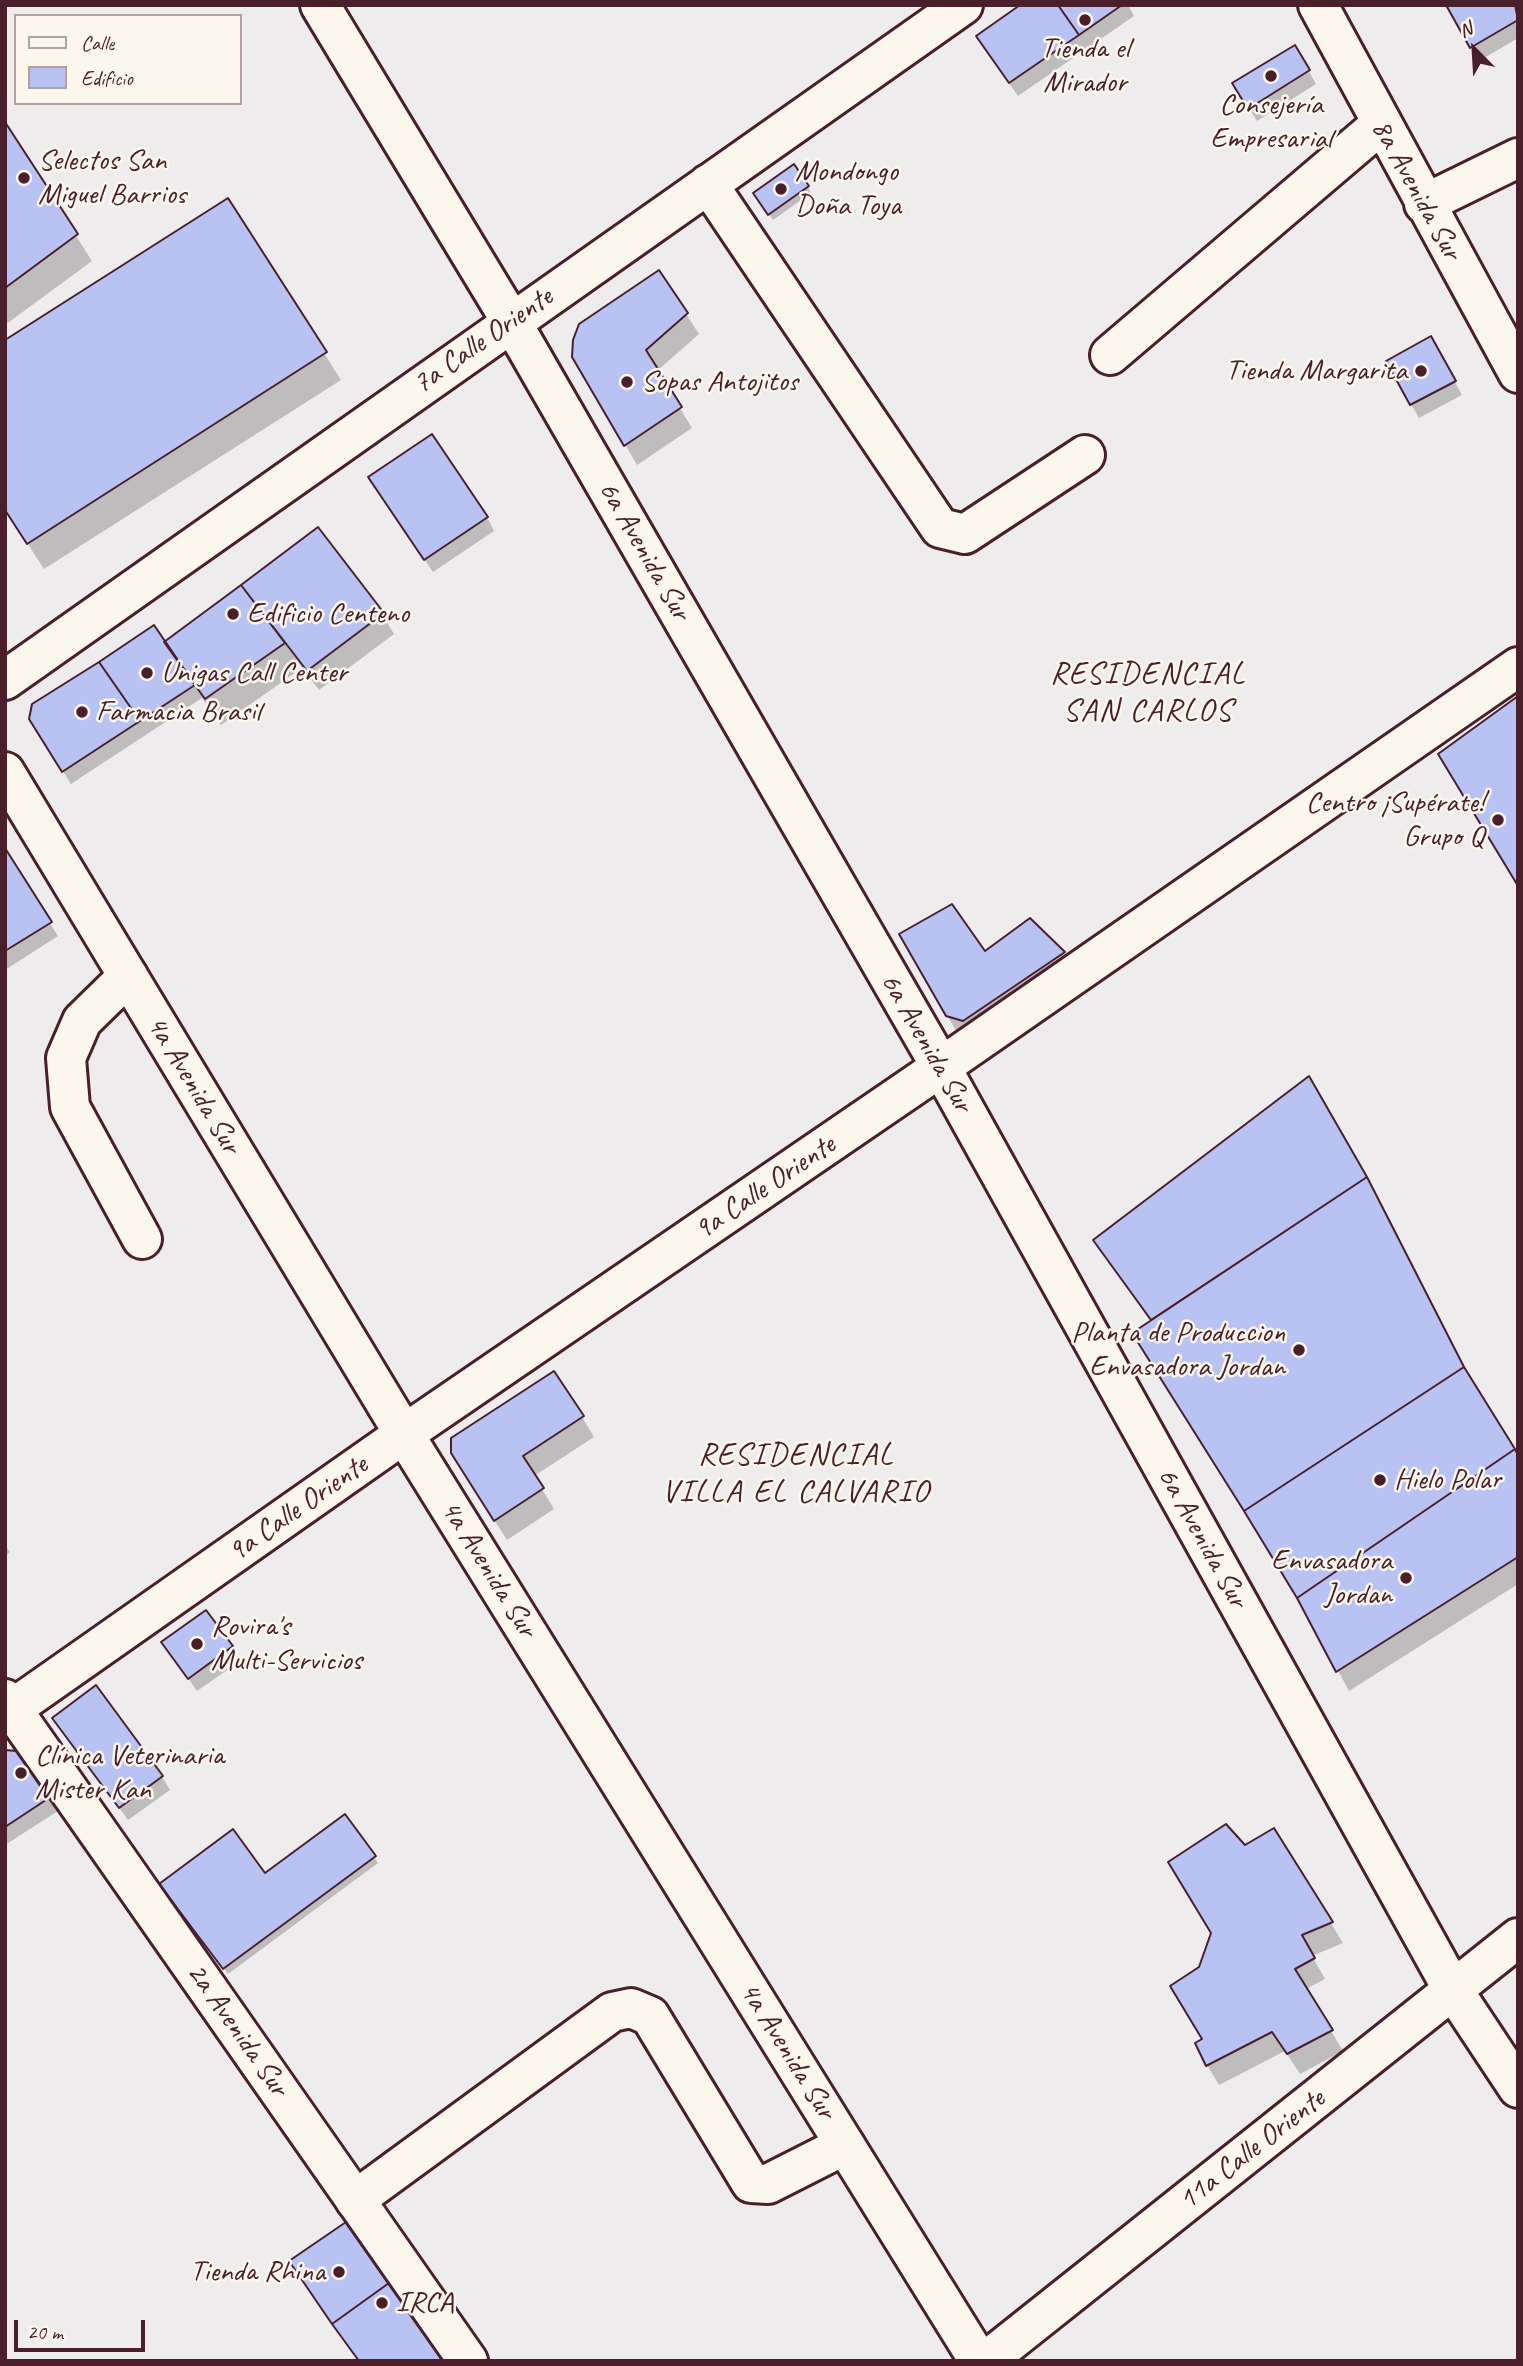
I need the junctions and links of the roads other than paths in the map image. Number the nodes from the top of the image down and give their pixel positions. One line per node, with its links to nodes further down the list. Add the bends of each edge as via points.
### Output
1 (320, 5): 8 (street, 6a Avenida Sur)
2 (963, 5): 6 (street, 7a Calle Oriente)
3 (1318, 5): 4 (street, 8a Avenida Sur)
4 (1380, 125): 7 (street, 8a Avenida Sur); 9 (street)
5 (1518, 158): 7 (street)
6 (708, 184): 8 (street, 7a Calle Oriente); 11 (street, via 940,528 965,534)
7 (1424, 204): 10 (street, 8a Avenida Sur)
8 (511, 321): 13 (street, 7a Calle Oriente); 16 (street, 6a Avenida Sur)
9 (1110, 355)
10 (1518, 373)
11 (1085, 455)
12 (1518, 667): 16 (street, 9a Calle Oriente)
13 (5, 680)
14 (5, 772): 15 (street, 4a Avenida Sur)
15 (128, 976): 17 (street, via 82,1021 66,1058 70,1107); 18 (street, 4a Avenida Sur)
16 (941, 1067): 18 (street, 9a Calle Oriente); 21 (street, 6a Avenida Sur)
17 (142, 1239)
18 (404, 1434): 19 (street, 9a Calle Oriente); 23 (street, 4a Avenida Sur)
19 (8, 1707): 24 (street, 2a Avenida Sur)
20 (1518, 1938): 21 (street, 11a Calle Oriente)
21 (1453, 1990): 22 (street, 6a Avenida Sur); 27 (street, 11a Calle Oriente)
22 (1518, 2088)
23 (845, 2145): 24 (street, via 781,2179 751,2183 650,2016 631,2008 612,2012); 26 (street, 4a Avenida Sur)
24 (355, 2200): 25 (street, 2a Avenida Sur)
25 (468, 2361)
26 (979, 2361)
27 (986, 2361)

